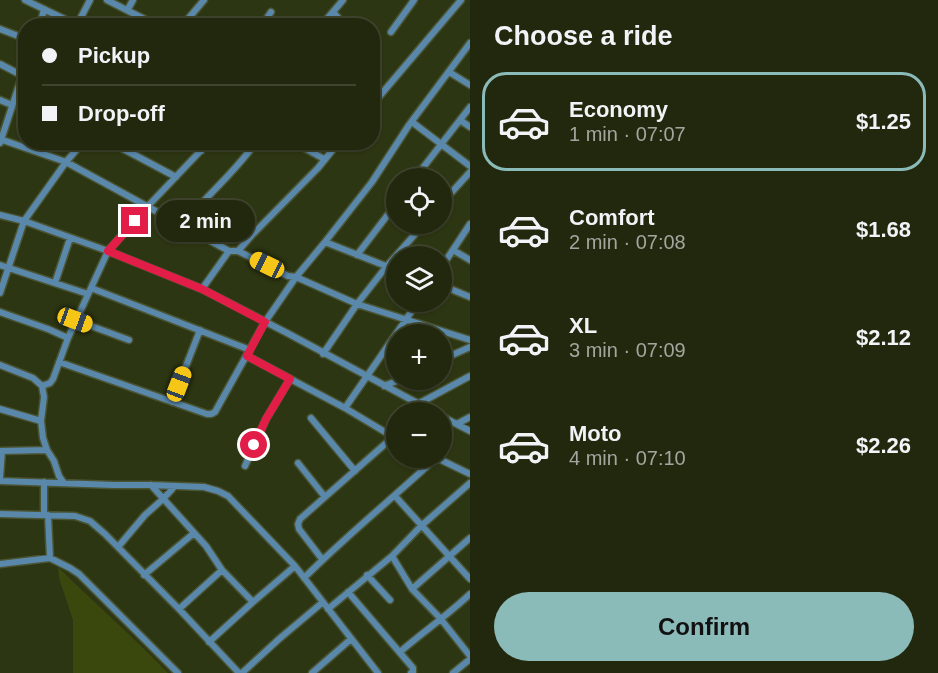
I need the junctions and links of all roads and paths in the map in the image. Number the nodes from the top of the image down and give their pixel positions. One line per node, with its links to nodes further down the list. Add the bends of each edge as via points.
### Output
1 (25, 0): 9 (street)
2 (90, 0): 15 (street)
3 (107, 0): 10 (street)
4 (133, 0): 10 (street)
5 (204, 0): 17 (street)
6 (343, 0): 12 (street)
7 (414, 0): 22 (street)
8 (461, 0): 30 (street)
9 (44, 9): 13 (street); 14 (street)
10 (128, 9): 16 (street)
11 (271, 12): 18 (street)
12 (333, 12): 19 (street); 20 (street)
13 (42, 18)
14 (63, 18)
15 (81, 18)
16 (144, 18)
17 (189, 18)
18 (267, 18)
19 (328, 18)
20 (338, 18)
21 (0, 29): 23 (street)
22 (391, 32)
23 (18, 36)
24 (470, 42): 26 (street)
25 (0, 64): 27 (street)
26 (449, 72): 28 (street); 35 (street)
27 (18, 73)
28 (470, 86)
29 (18, 90): 32 (street)
30 (380, 96)
31 (0, 100): 32 (street)
32 (12, 105): 37 (street)
33 (470, 107): 34 (street)
34 (460, 120): 36 (street); 38 (street)
35 (412, 122): 38 (street); 62 (street)
36 (470, 127)
37 (0, 140): 39 (street)
38 (441, 145): 49 (street); 50 (street)
39 (18, 146)
40 (30, 150): 48 (street)
41 (76, 150): 48 (street)
42 (125, 150): 52 (street)
43 (250, 150): 59 (street)
44 (308, 150): 47 (street)
45 (332, 150): 47 (street)
46 (201, 152): 52 (street)
47 (324, 159): 67 (street)
48 (66, 162): 54 (street); 57 (street)
49 (470, 166)
50 (422, 168)
51 (470, 172): 53 (street)
52 (176, 177): 54 (street)
53 (452, 192)
54 (148, 206): 59 (street); 65 (street)
55 (0, 215): 57 (street)
56 (386, 217): 68 (street)
57 (24, 221): 61 (street); 72 (street)
58 (470, 224): 64 (street)
59 (183, 225): 66 (street)
60 (415, 234): 63 (street)
61 (70, 238): 65 (street); 74 (street)
62 (325, 242): 68 (street); 73 (street)
63 (405, 246)
64 (453, 250): 69 (street)
65 (108, 251): 75 (street); 77 (street)
66 (229, 251): 67 (street); 75 (street)
67 (238, 251): 73 (street)
68 (357, 255): 71 (street)
69 (470, 260)
70 (0, 266): 72 (street)
71 (386, 267): 80 (street)
72 (9, 268): 74 (street); 78 (street)
73 (296, 277): 80 (street); 85 (street)
74 (55, 283): 77 (street)
75 (202, 289): 85 (street)
76 (452, 290): 79 (street)
77 (89, 291): 84 (street); 86 (street)
78 (0, 293)
79 (470, 297)
80 (357, 304): 83 (street); 92 (street)
81 (0, 312): 87 (street)
82 (411, 312): 83 (street)
83 (406, 319): 89 (street); 96 (street)
84 (75, 320): 87 (street); 88 (street)
85 (265, 322): 91 (street); 92 (street)
86 (200, 330): 91 (street); 101 (street)
87 (68, 338): 94 (street)
88 (129, 340)
89 (470, 340)
90 (470, 347): 93 (street)
91 (248, 353): 98 (street); 101 (street, via 215,412 207,414)
92 (323, 354): 96 (street)
93 (452, 355)
94 (59, 362): 99 (street, via 53,379); 101 (street)
95 (0, 365): 99 (street, via 33,378)
96 (367, 376): 100 (street); 104 (street)
97 (470, 376): 103 (street)
98 (290, 379): 104 (street); 117 (street)
99 (42, 386): 108 (street)
100 (384, 386): 102 (street)
101 (172, 402)
102 (414, 402)
103 (422, 402)
104 (345, 408): 112 (street)
105 (0, 409): 108 (street)
106 (470, 417): 110 (street)
107 (311, 418): 120 (street)
108 (41, 421): 114 (street)
109 (452, 422): 110 (street)
110 (457, 424): 111 (street)
111 (470, 431)
112 (386, 433)
113 (386, 445): 120 (street)
114 (47, 450): 115 (street); 124 (street)
115 (1, 451): 122 (street)
116 (298, 464): 129 (street)
117 (245, 466)
118 (452, 466): 121 (street)
119 (425, 468): 128 (street)
120 (355, 471): 129 (street)
121 (470, 474)
122 (0, 479): 123 (street)
123 (44, 482): 124 (street); 132 (street)
124 (64, 483): 126 (street)
125 (470, 483): 133 (street)
126 (150, 485): 127 (street); 130 (street)
127 (175, 486): 130 (street); 142 (street, via 204,487 228,496)
128 (395, 496): 133 (street); 140 (street)
129 (325, 497): 140 (street, via 298,524)
130 (163, 499): 134 (street); 136 (street)
131 (0, 514): 132 (street)
132 (46, 515): 136 (street, via 90,521); 139 (street)
133 (421, 526): 137 (street); 138 (street)
134 (194, 532): 143 (street); 144 (street)
135 (470, 538): 138 (street)
136 (118, 547): 144 (street)
137 (392, 556): 145 (street); 148 (street)
138 (450, 556): 147 (street); 148 (street)
139 (50, 558): 141 (street); 161 (street, via 79,574)
140 (322, 559): 146 (street)
141 (0, 564)
142 (295, 566): 146 (street); 152 (street)
143 (222, 570): 152 (street); 154 (street)
144 (144, 575): 154 (street)
145 (368, 575): 149 (street); 151 (street)
146 (304, 578): 153 (street)
147 (470, 579)
148 (411, 589): 156 (street)
149 (348, 592): 155 (street); 159 (street)
150 (470, 594): 156 (street)
151 (390, 600)
152 (253, 602): 158 (street)
153 (323, 602): 155 (street); 162 (street)
154 (179, 609): 158 (street)
155 (328, 609): 157 (street)
156 (440, 618): 159 (street); 160 (street)
157 (351, 639): 163 (street); 164 (street)
158 (209, 642): 162 (street)
159 (400, 652): 165 (street, via 413,668)
160 (470, 657): 166 (street)
161 (177, 673)
162 (240, 673)
163 (312, 673)
164 (378, 673)
165 (411, 673)
166 (453, 673)

